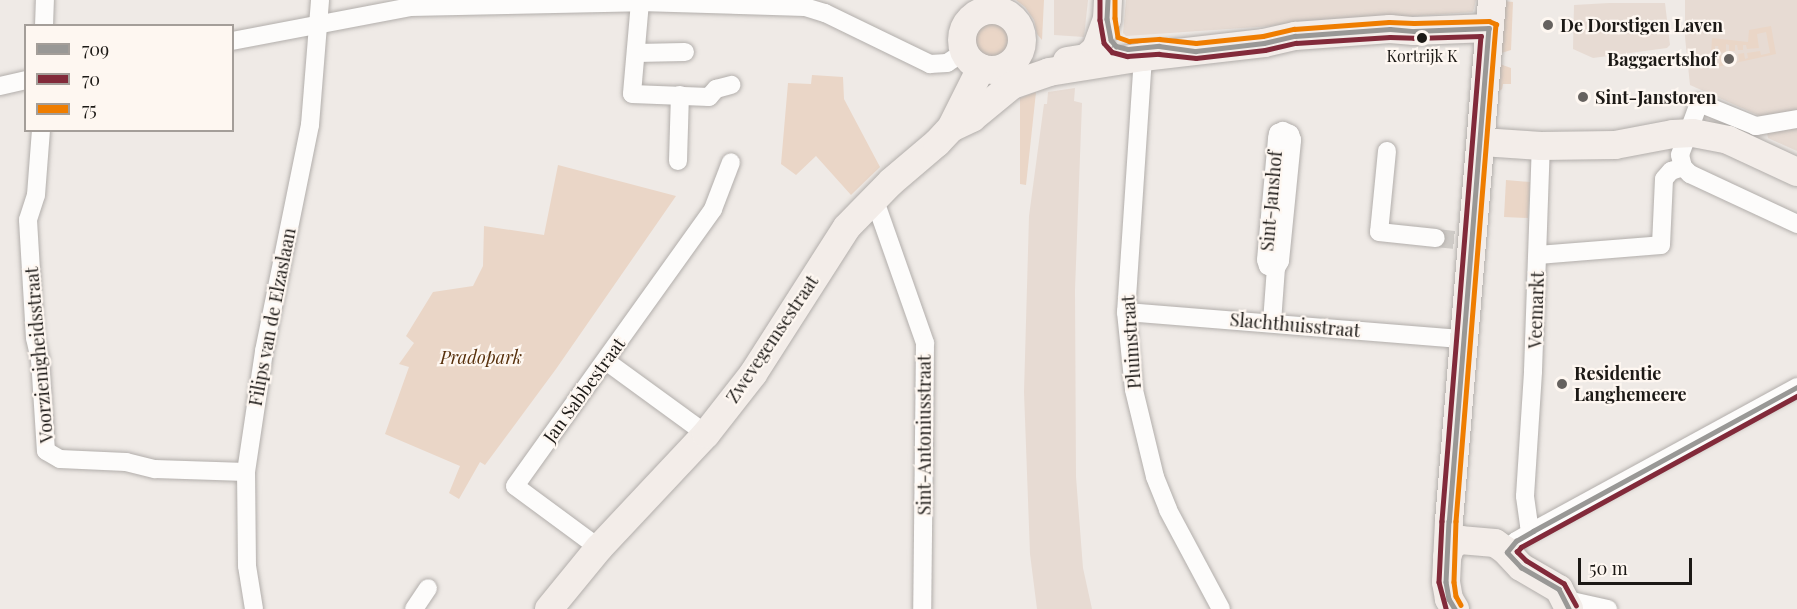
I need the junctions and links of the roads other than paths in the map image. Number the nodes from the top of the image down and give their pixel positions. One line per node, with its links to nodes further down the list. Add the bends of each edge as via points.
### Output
1 (45, 0): 8 (street)
2 (320, 0): 9 (street, Filips van de Elzaslaan)
3 (1492, 0): 10 (main road)
4 (581, 1): 5 (street); 9 (street, via 410,7)
5 (640, 2): 14 (street); 17 (street, via 805,7 930,64)
6 (982, 6): 15 (main road, via 1005,14 1016,23 1021,36); 17 (main road, via 962,36)
7 (1108, 9): 12 (main road, Zwevegemsestraat, via 1111,40 1119,47 1164,46); 15 (main road, Zwevegemsestraat, via 1096,50 1082,59 1048,62)
8 (44, 24)
9 (318, 26): 11 (street); 45 (street, Filips van de Elzaslaan, via 310,125 264,351)
10 (1489, 28): 12 (main road, Zwevegemsestraat, via 1390,29 1295,36); 27 (main road)
11 (234, 41)
12 (1196, 51): 16 (main road, Zwevegemsestraat)
13 (685, 52): 14 (street)
14 (636, 53): 22 (street, via 632,94)
15 (1017, 54): 17 (main road, via 995,70); 18 (main road, Zwevegemsestraat, via 1039,71)
16 (1143, 57): 18 (main road, Zwevegemsestraat); 39 (street, Pluimstraat)
17 (973, 60): 24 (main road, Zwevegemsestraat)
18 (1049, 72): 24 (main road, Zwevegemsestraat, via 1012,85 972,118)
19 (24, 80): 21 (street)
20 (731, 85): 22 (street, via 716,89 709,97)
21 (0, 86)
22 (680, 95): 30 (street)
23 (1797, 119): 26 (street, via 1756,126 1699,103)
24 (951, 128): 34 (main road, Zwevegemsestraat)
25 (40, 132): 45 (street, Voorzienigheidsstraat, via 36,195 28,220 46,451 60,459 126,462 155,469)
26 (1676, 134): 28 (main road, via 1615,145); 32 (street); 33 (main road, via 1728,140)
27 (1482, 142): 28 (main road); 41 (main road, via 1464,241)
28 (1541, 146): 37 (street, Veemarkt)
29 (1387, 151): 36 (street, via 1379,232)
30 (678, 161)
31 (730, 162): 42 (street, Jan Sabbestraat, via 713,209)
32 (1683, 167): 35 (street, via 1693,176); 37 (street, via 1671,171 1664,179 1661,245)
33 (1797, 172)
34 (874, 198): 44 (main road, Zwevegemsestraat, via 847,227 753,374); 56 (street, Sint-Antoniusstraat, via 925,343)
35 (1797, 224)
36 (1436, 238)
37 (1538, 255): 46 (street, Veemarkt, via 1525,496)
38 (1276, 268): 38 (street, Sint-Janshof, via 1280,263 1292,140 1283,131 1277,139 1266,260 1268,266); 40 (street, Sint-Janshof)
39 (1126, 312): 40 (street, Slachthuisstraat); 57 (street, Pluimstraat, via 1134,390 1155,477 1168,510)
40 (1272, 322): 41 (street, Slachthuisstraat)
41 (1464, 339): 49 (main road)
42 (606, 361): 44 (street); 47 (street, Jan Sabbestraat, via 515,486)
43 (1797, 387): 46 (street)
44 (705, 434): 47 (main road, Zwevegemsestraat)
45 (246, 472): 53 (street, Filips van de Elzaslaan, via 247,555)
46 (1533, 531): 48 (street)
47 (599, 548): 55 (main road, Zwevegemsestraat)
48 (1507, 552): 49 (main road, via 1490,541 1464,540 1454,543); 51 (main road, via 1521,567 1554,584)
49 (1448, 556): 52 (main road, via 1447,591)
50 (428, 588): 54 (street)
51 (1568, 605): 58 (street)
52 (1451, 608)
53 (255, 609)
54 (414, 609)
55 (549, 609)
56 (922, 609)
57 (1221, 609)
58 (1608, 609)

